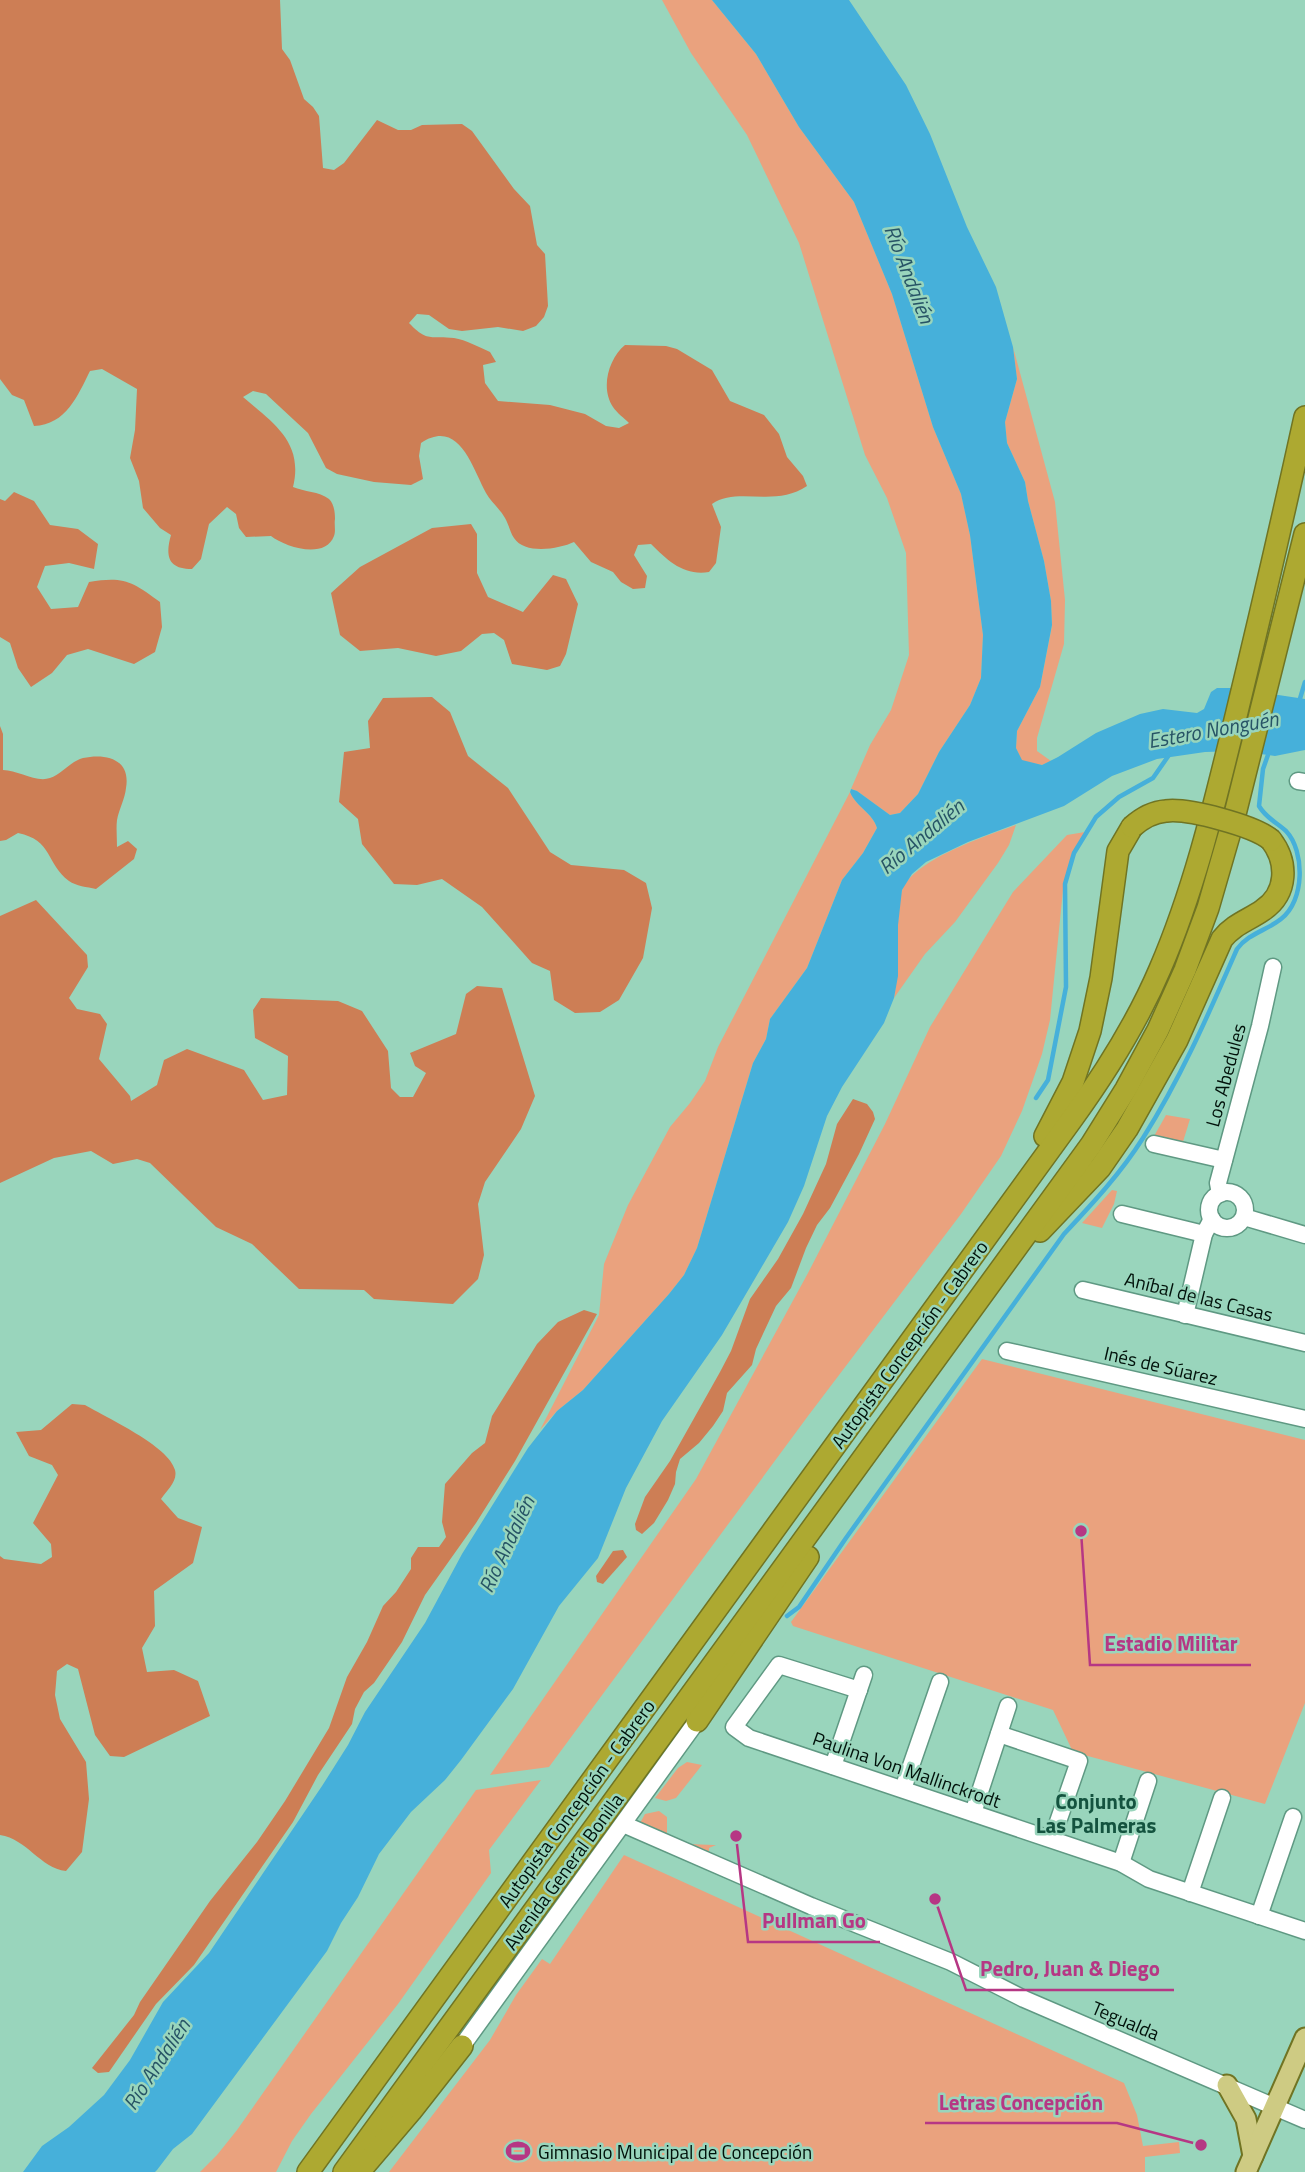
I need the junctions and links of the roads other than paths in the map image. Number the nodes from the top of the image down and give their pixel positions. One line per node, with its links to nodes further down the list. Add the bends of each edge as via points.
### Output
1 (1305, 417): 7 (highway, Autopista Concepción - Cabrero, via 1220,781 1186,903 1145,1003 1092,1091)
2 (1305, 534): 12 (highway, Autopista Concepción - Cabrero, via 1242,786 1208,908 1185,970 1126,1088 1091,1145)
3 (1273, 967): 5 (street, Los Abedules)
4 (1154, 1144): 5 (street)
5 (1224, 1160): 6 (street, Los Abedules, via 1217,1183)
6 (1220, 1194): 9 (street, via 1228,1192 1240,1198); 10 (street, via 1211,1204)
7 (1010, 1203): 12 (highway, bridge, via 1065,1099 1085,1048 1098,996 1118,851 1132,827 1147,816 1174,810 1255,829 1271,841 1282,858 1281,888 1276,897 1222,939 1162,1070 1107,1159); 41 (highway, Autopista Concepción - Cabrero)
8 (1122, 1214): 10 (street)
9 (1244, 1217): 10 (street, via 1235,1227); 11 (street)
10 (1208, 1226): 14 (street)
11 (1305, 1235)
12 (996, 1274): 18 (highway, Autopista Concepción - Cabrero)
13 (1083, 1290): 14 (street, Aníbal de las Casas)
14 (1185, 1315): 15 (street, Aníbal de las Casas)
15 (1305, 1343)
16 (1007, 1351): 17 (street, Inés de Súarez)
17 (1305, 1419)
18 (879, 1437): 21 (highway, via 827,1528); 42 (highway, Autopista Concepción - Cabrero)
19 (940, 1682): 25 (street)
20 (1009, 1706): 22 (street)
21 (697, 1721): 29 (street, Avenida General Bonilla)
22 (999, 1734): 27 (street); 30 (street, via 1079,1761)
23 (833, 1766): 23 (street, Paulina Von Mallinckrodt, via 861,1682 779,1665 734,1727 749,1738); 25 (street, Paulina Von Mallinckrodt)
24 (1148, 1781): 31 (street)
25 (904, 1790): 27 (street, Paulina Von Mallinckrodt)
26 (1222, 1798): 32 (street)
27 (972, 1813): 30 (street, Paulina Von Mallinckrodt)
28 (1293, 1817): 33 (street)
29 (623, 1824): 36 (street, Avenida General Bonilla); 37 (street, Tegualda)
30 (1052, 1839): 31 (street, Paulina Von Mallinckrodt)
31 (1121, 1863): 32 (street, Paulina Von Mallinckrodt, via 1149,1879)
32 (1190, 1893): 33 (street, Paulina Von Mallinckrodt)
33 (1259, 1916): 34 (street, Paulina Von Mallinckrodt)
34 (1305, 1931)
35 (1305, 2038): 38 (main road)
36 (461, 2046): 43 (highway)
37 (1227, 2085): 38 (street, Tegualda); 40 (main road, via 1246,2119 1253,2145)
38 (1275, 2107): 39 (street, Tegualda); 40 (main road)
39 (1305, 2120)
40 (1250, 2164)
41 (308, 2172)
42 (344, 2172)
43 (359, 2172)

